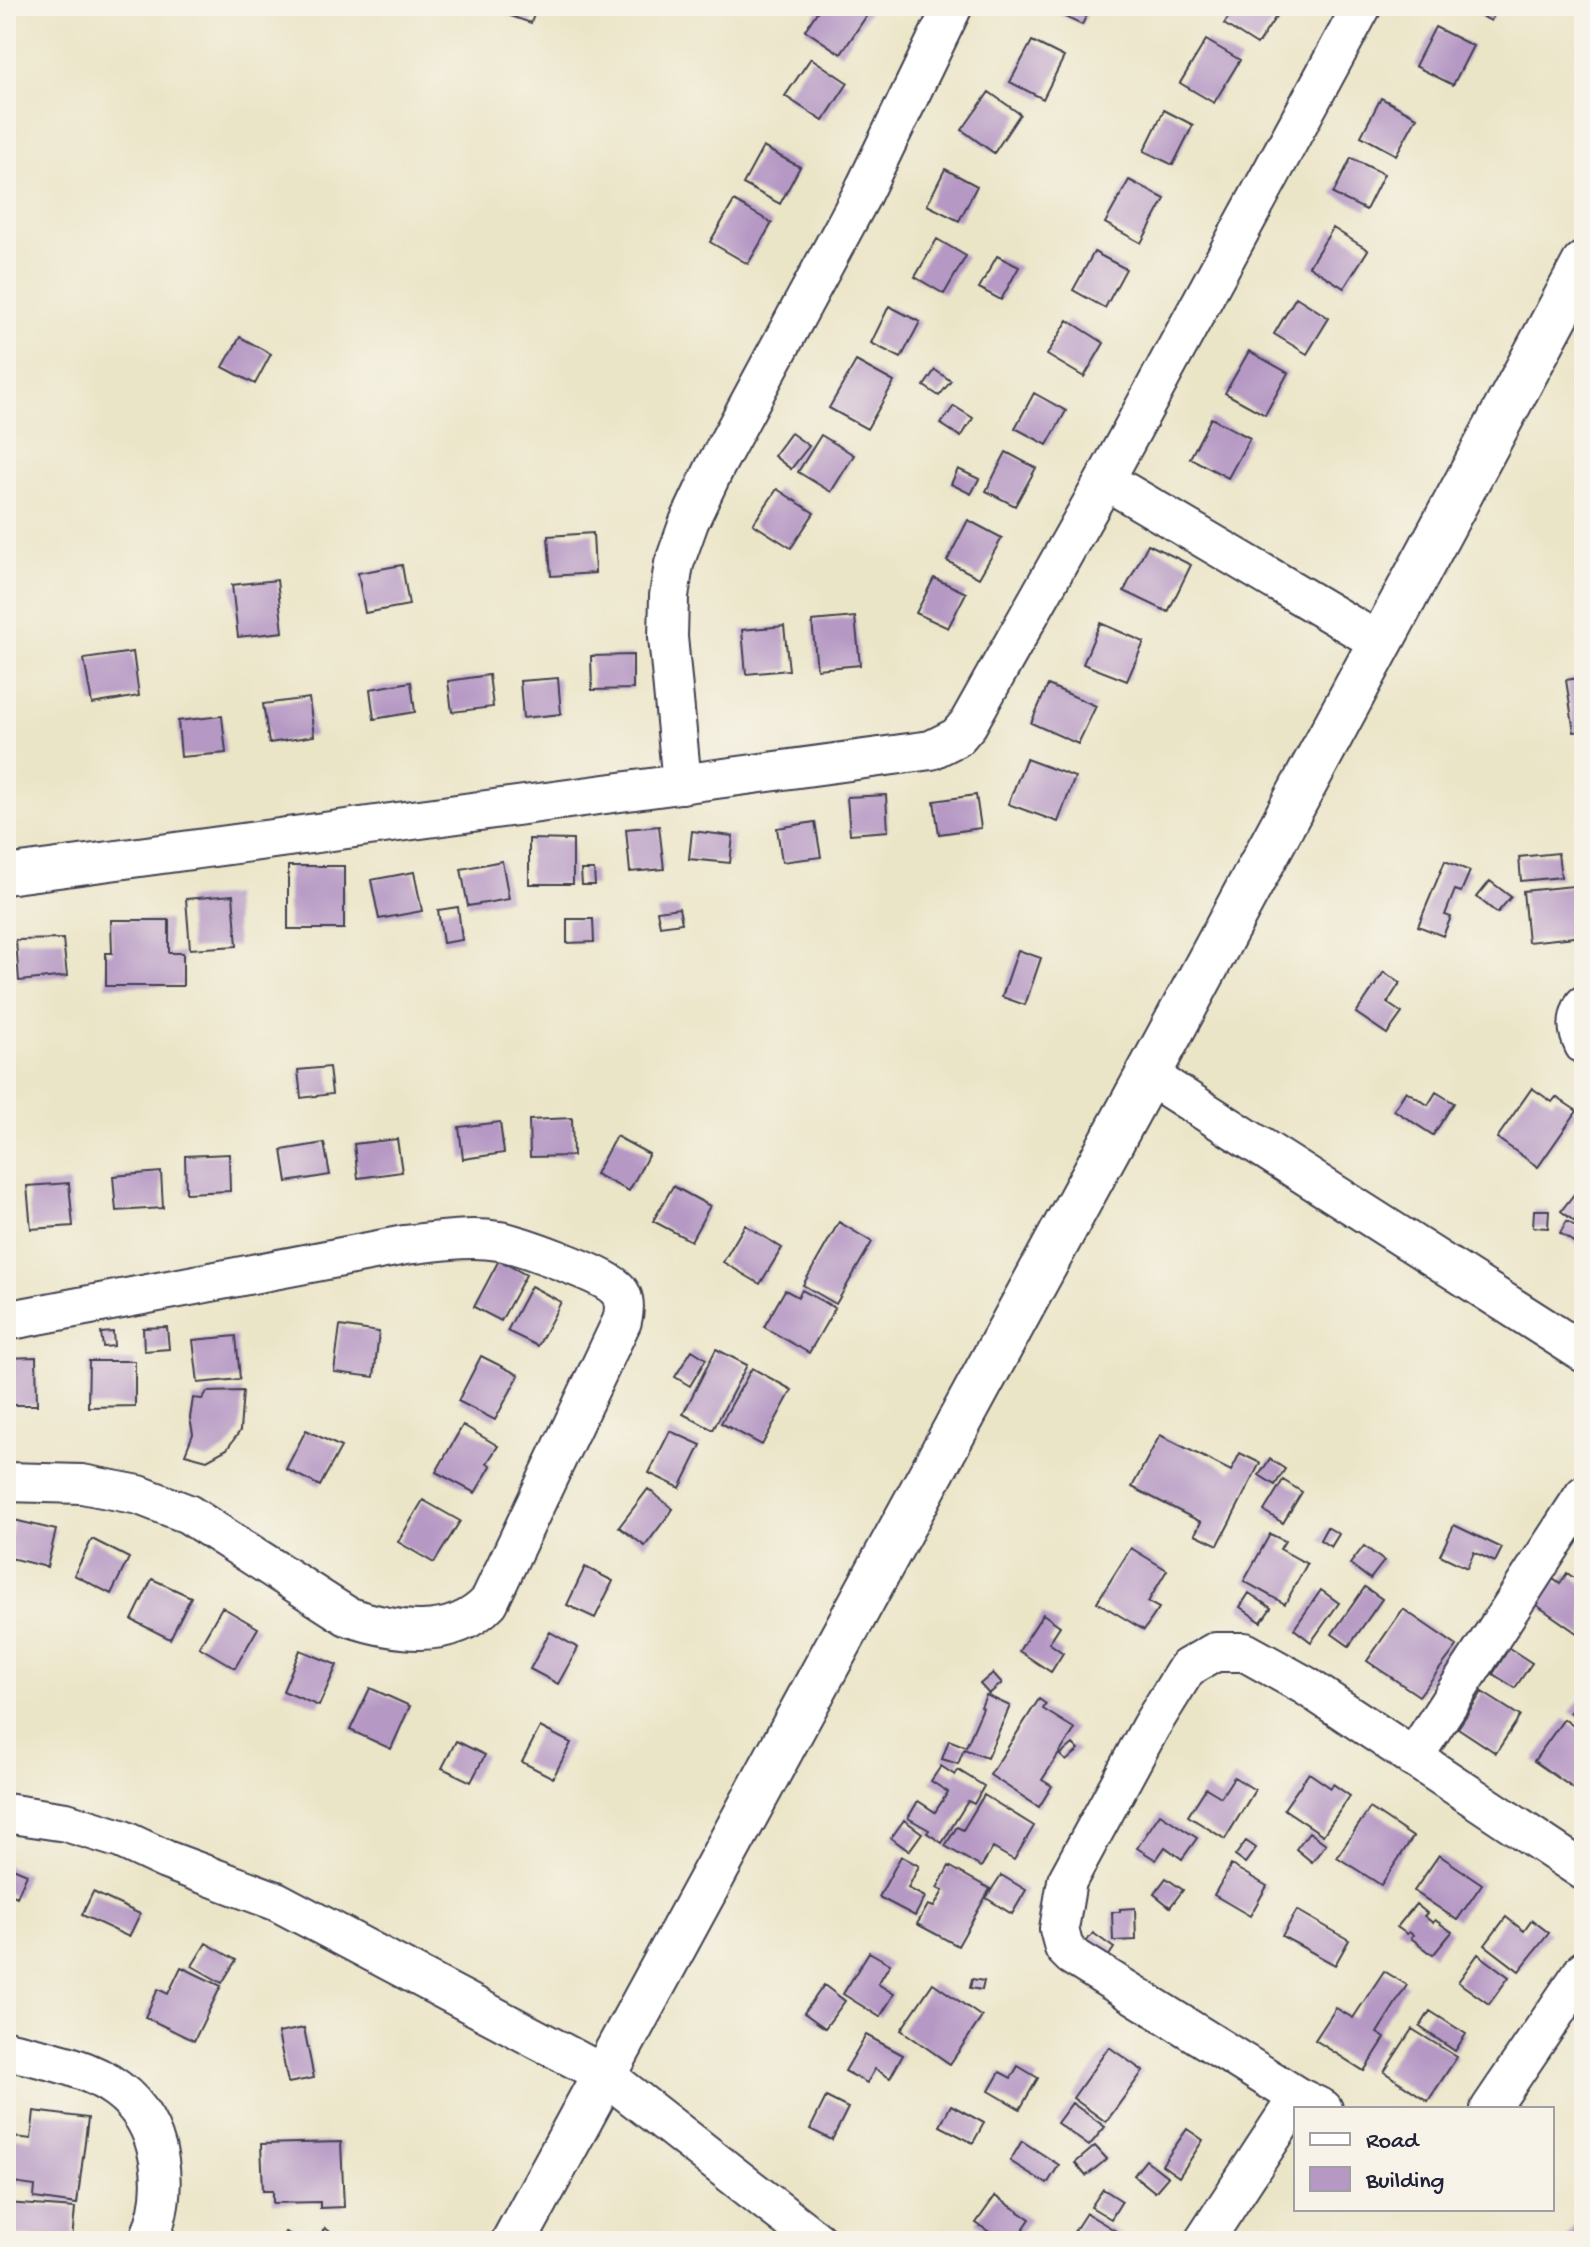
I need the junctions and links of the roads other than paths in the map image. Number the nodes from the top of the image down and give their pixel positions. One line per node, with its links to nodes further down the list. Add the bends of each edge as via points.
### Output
1 (953, 6): 7 (street, via 861,196 715,467 674,564 668,637)
2 (1362, 6): 5 (street)
3 (1584, 264): 4 (street)
4 (1570, 309): 6 (street)
5 (1105, 480): 6 (street); 7 (street, via 957,737 931,750)
6 (1379, 642): 11 (street)
7 (682, 784): 8 (street)
8 (6, 875)
9 (1584, 1005): 10 (street, via 1578,1020)
10 (1584, 1045)
11 (1148, 1075): 13 (street); 21 (street)
12 (6, 1321): 14 (street, via 405,1245 462,1239 498,1240 532,1249 614,1285 625,1302 622,1321 489,1602 479,1613 450,1626 399,1629 347,1616 188,1514 139,1495 82,1484)
13 (1584, 1353)
14 (6, 1482)
15 (1584, 1495): 16 (street)
16 (1413, 1758): 18 (street); 22 (street, via 1245,1652 1215,1652 1187,1668 1067,1881 1059,1929 1072,1956)
17 (6, 1813): 21 (street, via 66,1822 121,1839 276,1901)
18 (1584, 1871)
19 (1584, 1970): 23 (street)
20 (6, 2050): 25 (street, via 70,2066 118,2089 148,2121 162,2169 157,2222)
21 (605, 2075): 26 (street); 27 (street)
22 (1310, 2103)
23 (1491, 2107)
24 (1294, 2124): 28 (street)
25 (148, 2241)
26 (514, 2241)
27 (817, 2241)
28 (1204, 2241)

